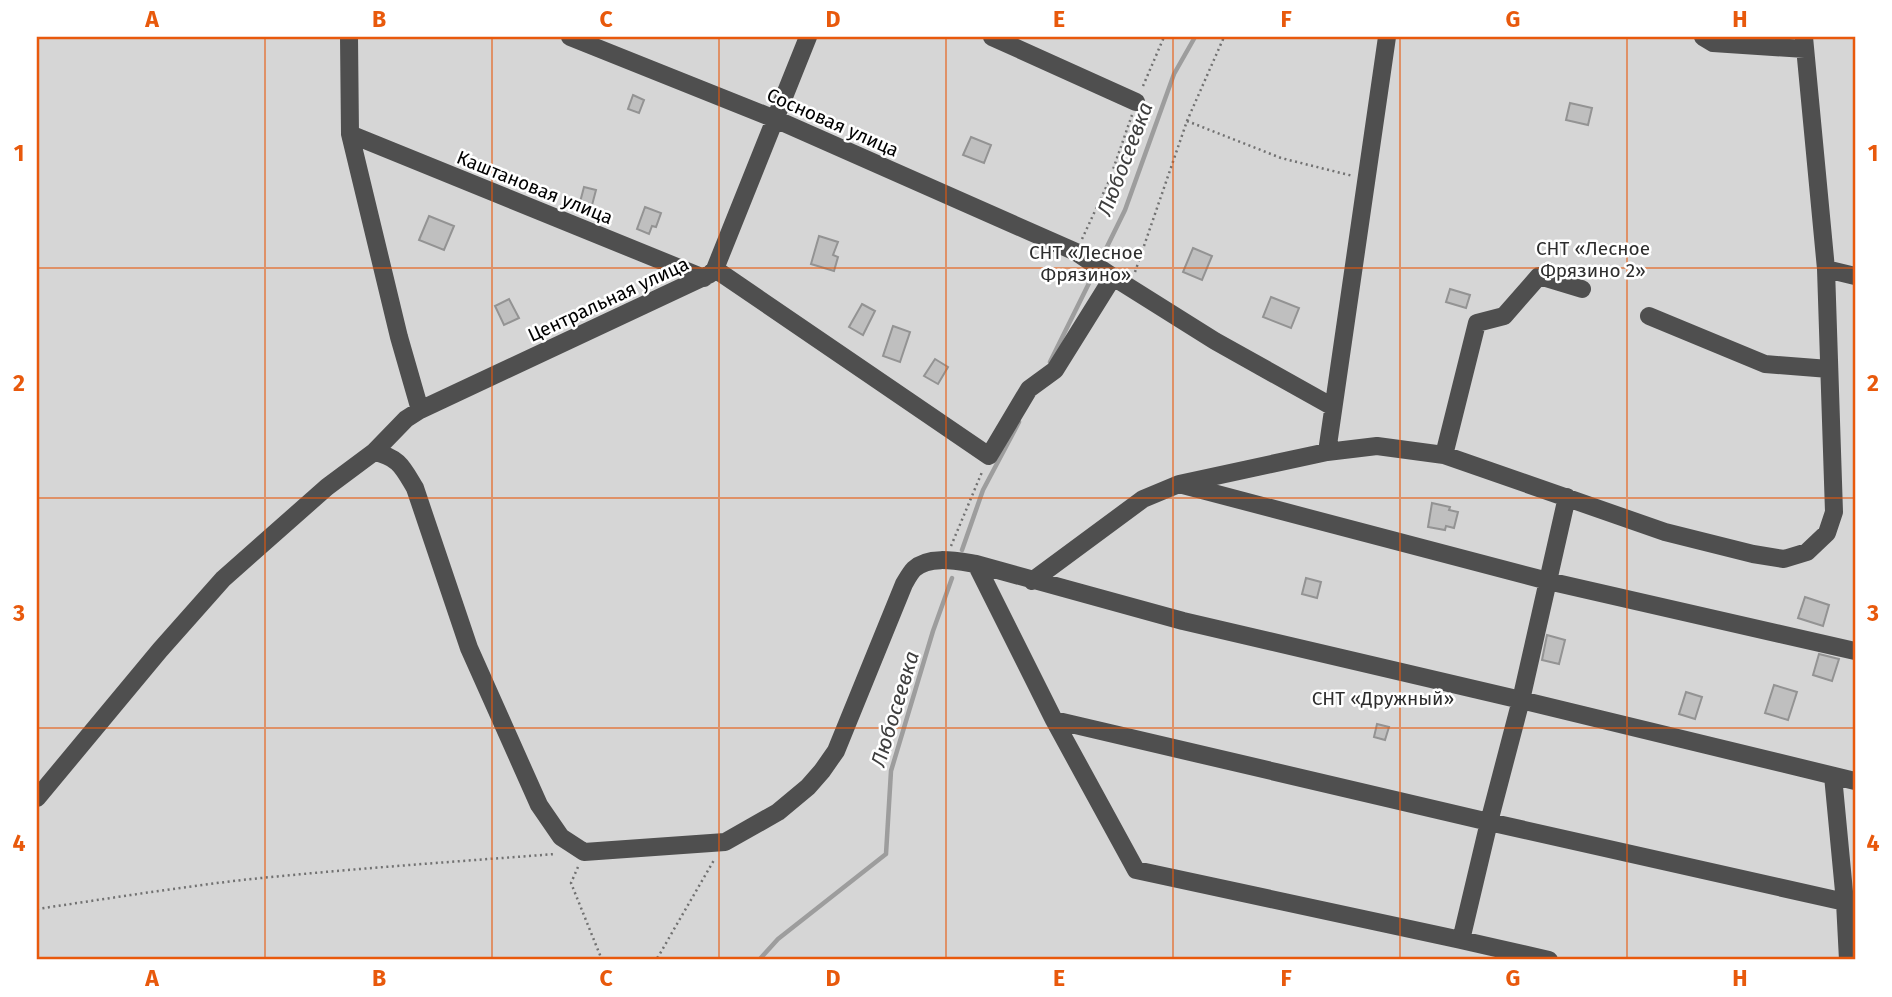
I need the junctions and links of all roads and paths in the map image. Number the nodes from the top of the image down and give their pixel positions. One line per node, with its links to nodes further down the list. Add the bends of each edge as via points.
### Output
1 (349, 37): 13 (street)
2 (570, 37): 11 (street, Сосновая улица)
3 (808, 37): 11 (street, Центральная улица)
4 (992, 37): 10 (street)
5 (1164, 37): 10 (path)
6 (1224, 37): 12 (path)
7 (1388, 37): 14 (street)
8 (1703, 37): 9 (street, via 1713,43)
9 (1804, 43): 16 (street)
10 (1136, 102): 15 (path, via 1109,181)
11 (775, 119): 15 (street, Сосновая улица); 17 (street, Центральная улица)
12 (1187, 121): 14 (path, via 1281,158); 20 (path)
13 (349, 134): 17 (street, Каштановая улица); 25 (street)
14 (1367, 180): 24 (street)
15 (1076, 251): 19 (street, Сосновая улица)
16 (1826, 269): 18 (street); 23 (street)
17 (709, 273): 25 (street, Центральная улица); 29 (street, Каштановая улица)
18 (1855, 276)
19 (1113, 277): 20 (street, Сосновая улица); 29 (street, via 1055,370 1029,389)
20 (1130, 287): 24 (street, Сосновая улица)
21 (1582, 289): 28 (street, via 1539,276 1504,316 1477,323)
22 (1649, 316): 23 (street, via 1765,364)
23 (1829, 369): 31 (street, via 1834,512 1827,533 1807,552 1784,559 1753,554 1665,532)
24 (1333, 407): 27 (street)
25 (413, 414): 26 (street)
26 (374, 452): 41 (street, via 223,579); 44 (street, via 401,465 415,488 469,648 539,805 561,837)
27 (1327, 452): 28 (street, via 1377,446); 30 (street)
28 (1444, 455): 31 (street)
29 (989, 456): 32 (path)
30 (1179, 484): 34 (street, via 1143,499); 35 (street)
31 (1567, 497): 35 (street)
32 (944, 560): 33 (street); 43 (street, via 924,563 904,584 836,751 822,771 778,812)
33 (976, 564): 34 (street); 38 (street)
34 (1032, 581): 37 (street)
35 (1548, 581): 36 (street); 37 (street)
36 (1855, 651)
37 (1521, 699): 39 (street); 42 (street)
38 (1054, 720): 42 (street); 48 (street, via 1136,870)
39 (1833, 776): 40 (street); 46 (street)
40 (1855, 781)
41 (37, 798)
42 (1489, 822): 46 (street); 48 (street)
43 (724, 842): 44 (street); 50 (path, via 658,957)
44 (584, 852): 49 (path, via 571,883)
45 (557, 854): 47 (path, via 243,880)
46 (1845, 902): 52 (street)
47 (37, 909)
48 (1461, 940): 51 (street)
49 (602, 960)
50 (652, 960)
51 (1549, 960)
52 (1848, 960)

